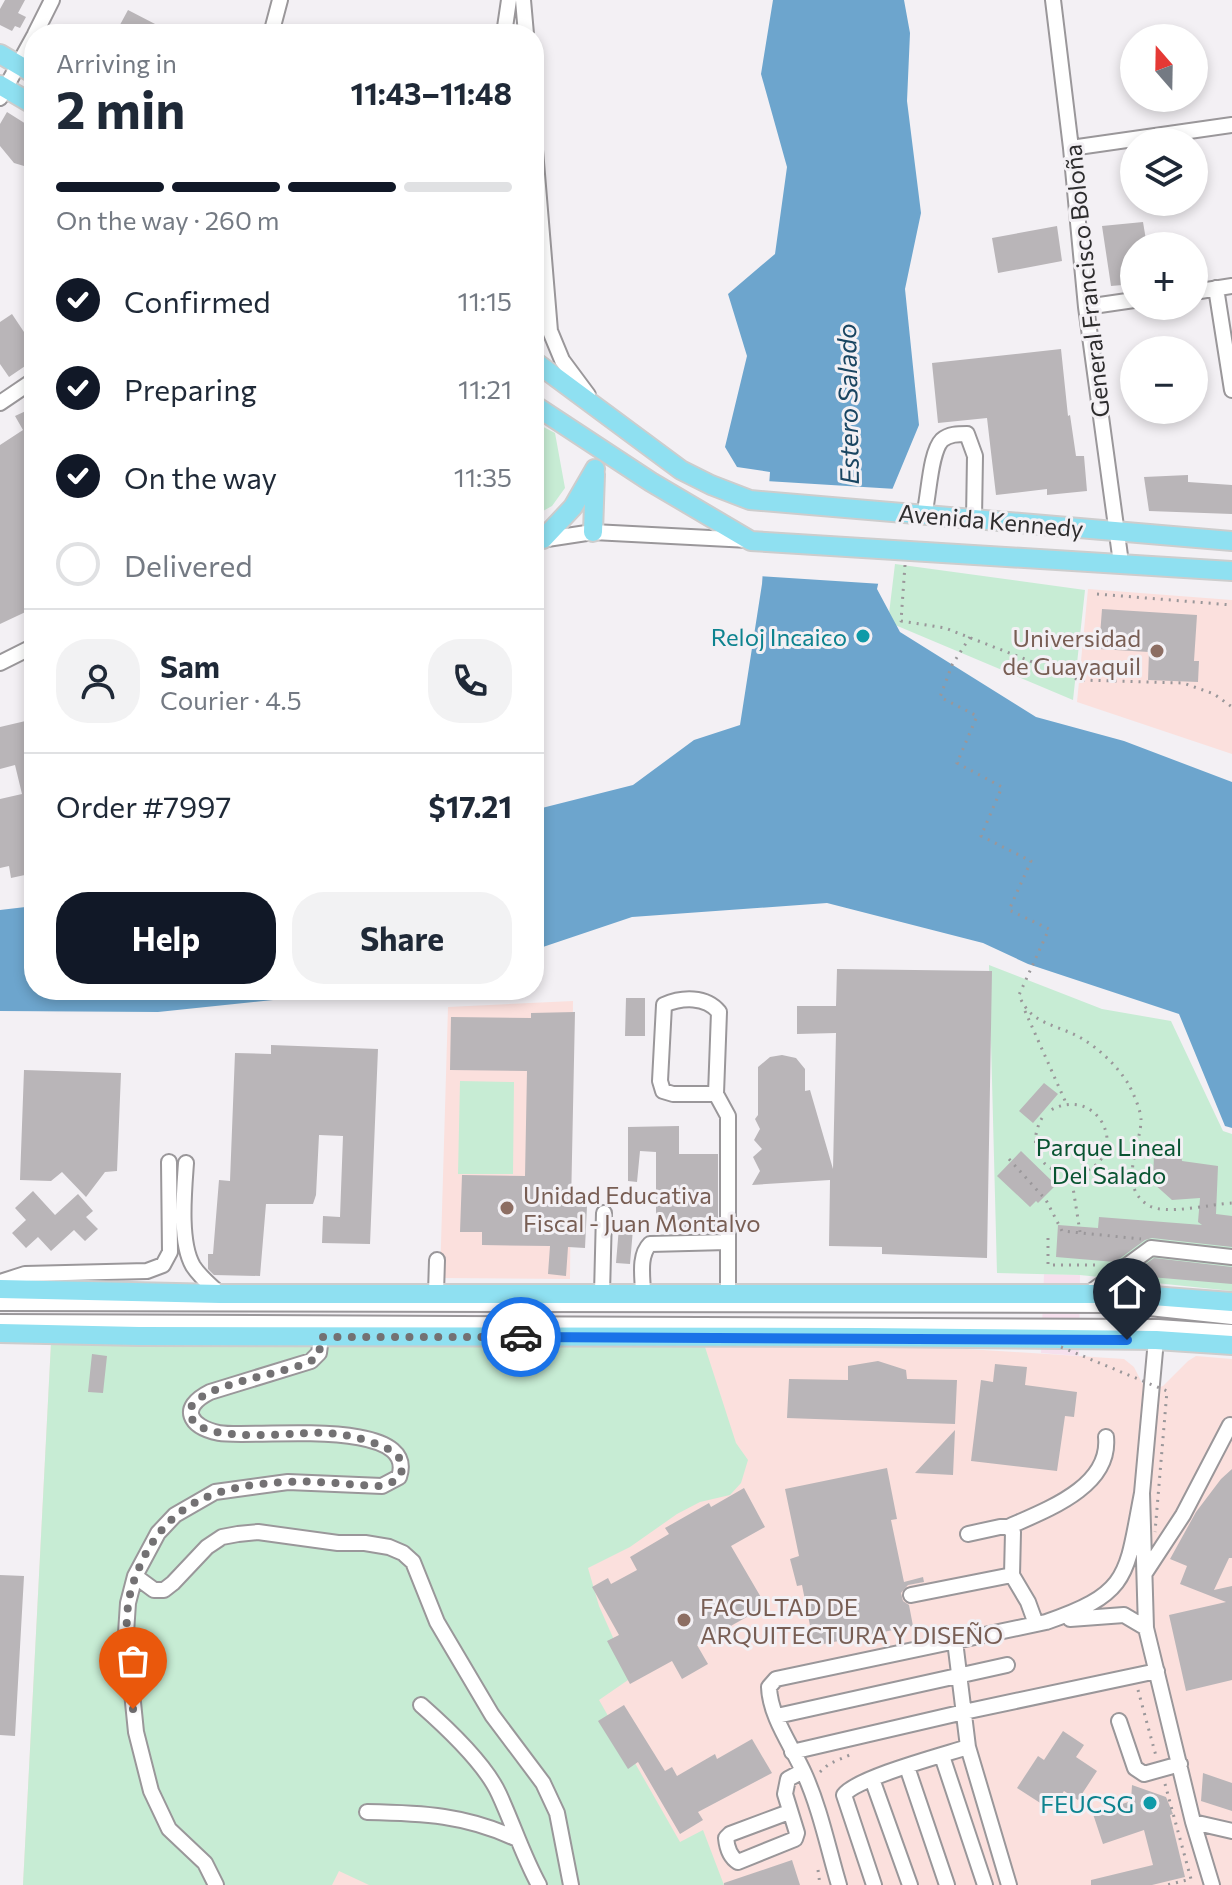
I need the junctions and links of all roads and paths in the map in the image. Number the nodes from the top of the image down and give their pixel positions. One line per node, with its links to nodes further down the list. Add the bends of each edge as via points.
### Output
1 (52, 0): 6 (street)
2 (280, 0): 7 (street)
3 (509, 0): 8 (street)
4 (523, 0): 9 (street)
5 (1053, 0): 16 (street, General Francisco Boloña)
6 (40, 24)
7 (274, 24)
8 (505, 24)
9 (525, 24)
10 (0, 54): 11 (main road)
11 (24, 67)
12 (24, 72): 13 (street)
13 (2, 91): 14 (main road)
14 (24, 101)
15 (1232, 125): 16 (street)
16 (1071, 148): 22 (street, General Francisco Boloña)
17 (544, 259): 28 (street, via 550,331 570,373)
18 (1232, 286): 19 (street)
19 (1216, 288): 20 (street); 25 (street)
20 (1208, 289)
21 (1120, 302): 22 (street)
22 (1086, 307): 33 (street, General Francisco Boloña)
23 (544, 368): 28 (main road, Avenida Kennedy)
24 (24, 387): 26 (street)
25 (1232, 390)
26 (0, 403)
27 (544, 412): 29 (main road)
28 (604, 413): 31 (main road, Avenida Kennedy, via 681,470 750,500)
29 (600, 448): 30 (main road); 37 (main road)
30 (595, 469): 34 (main road); 35 (main road, via 573,507)
31 (924, 515): 32 (main road, Avenida Kennedy); 32 (street, via 941,441 967,434 975,456)
32 (974, 519): 33 (main road, Avenida Kennedy)
33 (1118, 531): 38 (main road, Avenida Kennedy); 40 (street, General Francisco Boloña)
34 (593, 532): 36 (street); 37 (street)
35 (544, 535)
36 (544, 539)
37 (754, 541): 39 (main road, Avenida Kennedy)
38 (1232, 541)
39 (899, 548): 40 (main road, Avenida Kennedy); 44 (path, via 901,621)
40 (1121, 563): 41 (main road, Avenida Kennedy)
41 (1232, 571)
42 (1097, 594): 43 (path)
43 (1232, 605)
44 (970, 637): 48 (path, via 1079,680 1183,683); 49 (path, via 940,697 977,716 957,763 1002,787 981,836 1031,861 1009,910 1049,929 1019,995)
45 (24, 652): 47 (street)
46 (24, 661): 47 (street)
47 (0, 665)
48 (1232, 707)
49 (1024, 1008): 51 (path); 59 (path, via 1039,1021 1081,1038 1107,1058 1129,1086 1141,1118 1131,1163 1134,1187 1145,1204 1157,1209)
50 (716, 1094): 50 (street, via 719,1012 712,1003 698,1000 677,999 664,1005 663,1091); 64 (street, via 728,1116)
51 (1066, 1104): 52 (path); 57 (path, via 1093,1110 1107,1134 1100,1160)
52 (1049, 1111)
53 (1042, 1118): 57 (path, via 1035,1135 1038,1153 1049,1168)
54 (1009, 1159): 61 (path, via 1046,1200 1062,1231)
55 (169, 1162): 58 (street)
56 (186, 1163): 58 (street)
57 (1071, 1175): 61 (path)
58 (177, 1191): 68 (street, via 170,1252 163,1265 147,1271 25,1274); 71 (street, via 187,1252 202,1278)
59 (1232, 1203)
60 (604, 1213): 72 (street)
61 (1080, 1232): 62 (path)
62 (1097, 1234)
63 (1048, 1238): 67 (path, via 1048,1265)
64 (727, 1242): 73 (street, via 650,1244 643,1256); 75 (street)
65 (1232, 1257): 74 (street, via 1151,1248)
66 (437, 1260): 70 (street)
67 (1078, 1265)
68 (0, 1282)
69 (0, 1289): 71 (main road)
70 (436, 1293): 71 (main road); 72 (main road)
71 (220, 1294)
72 (602, 1294): 73 (main road)
73 (643, 1294): 75 (main road)
74 (1088, 1294): 75 (main road); 76 (main road)
75 (728, 1295)
76 (1232, 1302)
77 (0, 1303): 78 (street, via 1122,1305)
78 (1232, 1317)
79 (0, 1322): 80 (street, via 1158,1327)
80 (1232, 1332)
81 (0, 1333): 82 (main road)
82 (321, 1337): 83 (main road); 94 (street, via 319,1353 311,1361 210,1392 196,1399 190,1415 195,1423 219,1433 329,1433 372,1442 399,1458 399,1477 382,1486 288,1482 215,1492 175,1515 158,1533)
83 (1156, 1340): 84 (main road); 88 (street)
84 (1232, 1345)
85 (1061, 1347): 90 (path, bridge, via 1167,1391)
86 (1230, 1425): 92 (street, via 1183,1515)
87 (1106, 1437): 89 (street, via 1100,1468 1082,1488)
88 (1142, 1493): 92 (street); 96 (street, via 1119,1583 1083,1608)
89 (1008, 1527): 91 (street); 93 (street, via 1013,1532)
90 (1155, 1532)
91 (968, 1534)
92 (1145, 1573): 97 (street)
93 (1012, 1575): 95 (street); 96 (street)
94 (135, 1576): 122 (street, via 126,1633 139,1747 169,1829 205,1863); 124 (street, via 154,1590 164,1590 222,1537 258,1532 365,1543 403,1553 413,1562 437,1622 492,1715 543,1783 557,1813)
95 (911, 1595)
96 (1041, 1623): 97 (street, via 1110,1614 1132,1618); 98 (street)
97 (1146, 1628): 100 (street)
98 (955, 1641): 101 (street); 105 (street, via 776,1679 769,1696)
99 (1007, 1665): 101 (street)
100 (1157, 1671): 104 (street); 112 (street)
101 (959, 1675): 104 (street); 105 (street)
102 (1133, 1688): 111 (path, via 1138,1690)
103 (421, 1705): 121 (street, via 450,1730 498,1791)
104 (964, 1712): 107 (street); 108 (street)
105 (777, 1716): 108 (street)
106 (1119, 1721): 112 (street, via 1138,1772)
107 (968, 1747): 110 (street); 130 (street)
108 (792, 1752): 114 (street)
109 (852, 1754): 114 (path)
110 (942, 1756): 113 (street); 129 (street)
111 (1158, 1764)
112 (1180, 1764): 119 (street)
113 (907, 1767): 116 (street); 128 (street)
114 (805, 1777): 118 (street, via 788,1779); 125 (street)
115 (1164, 1778): 131 (path, via 1191,1879)
116 (872, 1779): 126 (street, via 844,1795); 127 (street)
117 (367, 1812): 121 (street, via 431,1813 485,1824)
118 (789, 1812): 118 (street, via 797,1833 791,1842 738,1862 733,1859 726,1838 730,1834)
119 (1193, 1822): 120 (street); 132 (street)
120 (1232, 1831)
121 (517, 1839): 123 (street)
122 (216, 1885)
123 (539, 1885)
124 (571, 1885)
125 (839, 1885)
126 (874, 1885)
127 (910, 1885)
128 (947, 1885)
129 (985, 1885)
130 (1009, 1885)
131 (1167, 1885)
132 (1212, 1885)

